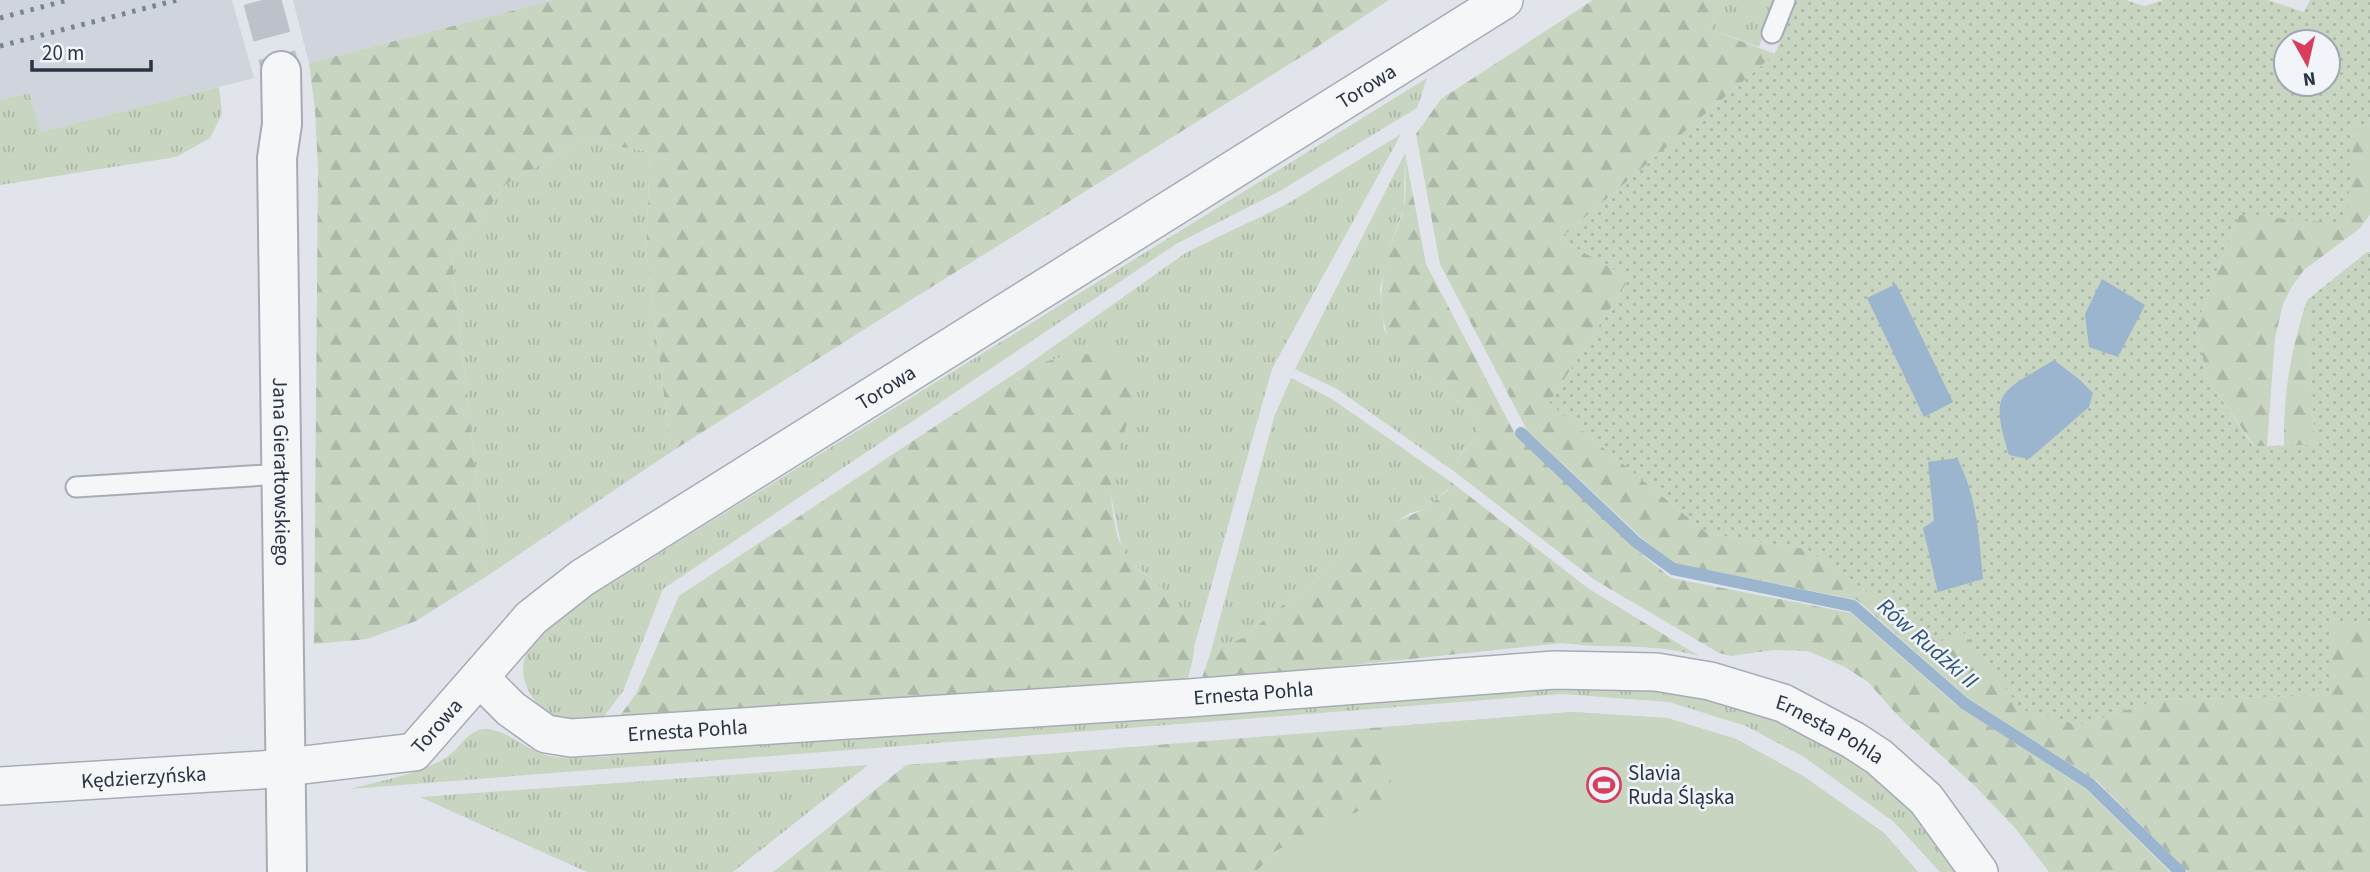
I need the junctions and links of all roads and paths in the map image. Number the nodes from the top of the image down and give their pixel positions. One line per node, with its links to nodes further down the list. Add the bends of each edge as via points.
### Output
1 (1504, 0): 7 (street, Torowa, via 582,579 531,618)
2 (1786, 0): 3 (lane)
3 (1772, 33)
4 (281, 71): 5 (street, Jana Gierałtowskiego, via 277,158)
5 (282, 474): 6 (lane); 8 (street, Jana Gierałtowskiego)
6 (76, 487)
7 (480, 678): 8 (street, Torowa, via 414,752); 11 (street, Ernesta Pohla, via 511,709 546,734 571,738 1554,670 1656,672 1710,681 1783,703 1880,757 1926,799)
8 (286, 768): 9 (street, Kędzierzyńska); 10 (street, Jana Gierałtowskiego)
9 (0, 786)
10 (287, 872)
11 (1979, 872)

